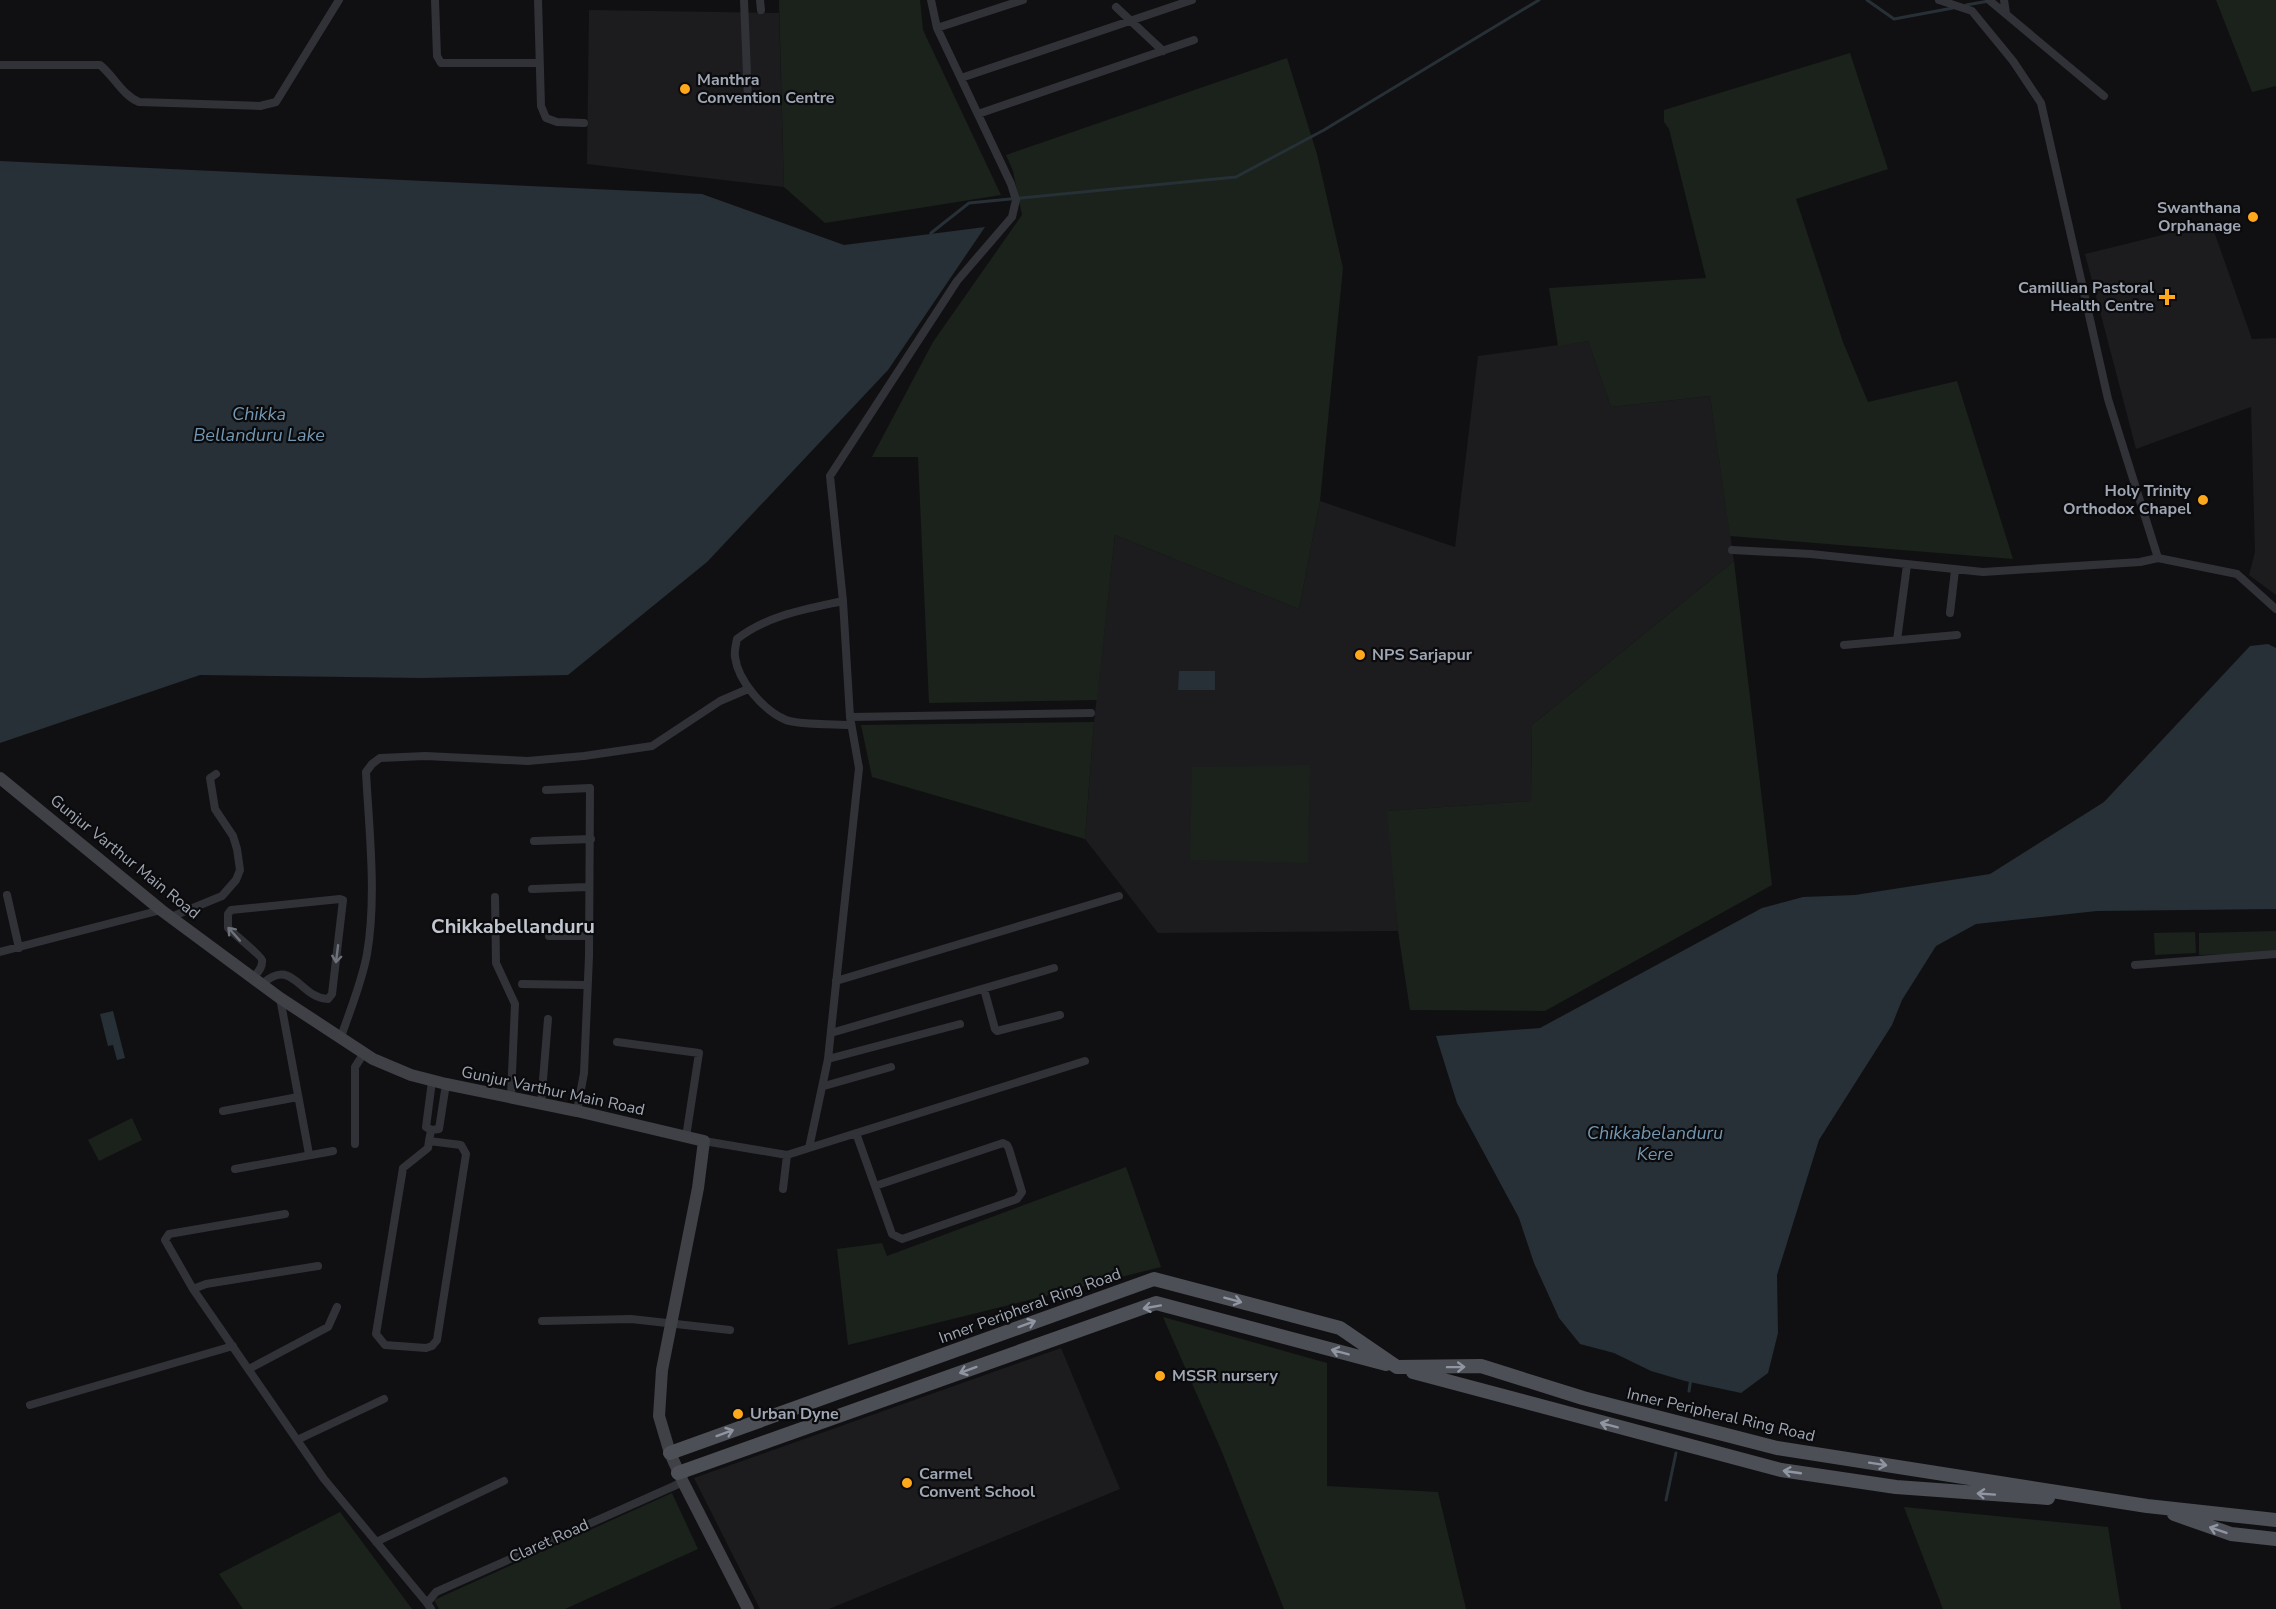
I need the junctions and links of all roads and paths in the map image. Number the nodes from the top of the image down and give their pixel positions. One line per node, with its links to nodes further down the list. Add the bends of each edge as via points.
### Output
1 (339, 0): 20 (street, via 276,102 260,106 139,102 123,91 100,65)
2 (435, 0): 19 (street, via 436,56 441,63)
3 (538, 0): 19 (street)
4 (744, 0): 23 (street)
5 (760, 0): 13 (street)
6 (931, 0): 16 (street)
7 (1023, 0): 16 (street)
8 (1192, 0): 15 (street)
9 (1939, 0): 27 (street, via 1972,11 2041,103 2108,399)
10 (1989, 0): 14 (street)
11 (2004, 0): 14 (street)
12 (1116, 7): 15 (street)
13 (761, 10)
14 (2006, 13): 22 (street)
15 (1131, 21): 18 (street); 21 (street)
16 (937, 28): 21 (street)
17 (1194, 40): 18 (street)
18 (1163, 51): 24 (street)
19 (539, 63): 25 (street, via 541,106 546,118)
20 (0, 65)
21 (961, 78): 24 (street)
22 (2104, 96)
23 (748, 99)
24 (978, 114): 30 (street, via 1011,184 1016,200 1012,217 957,281 830,476)
25 (584, 123)
26 (1732, 550): 28 (street)
27 (2158, 558): 29 (street, via 1983,572); 31 (street, via 2237,574)
28 (1907, 565): 29 (street); 34 (street)
29 (1956, 570): 32 (street)
30 (843, 601): 36 (street, via 754,626 737,639 734,655); 38 (street)
31 (2276, 609)
32 (1950, 613)
33 (1957, 634): 34 (street)
34 (1897, 640): 35 (street)
35 (1844, 645)
36 (748, 689): 38 (street, via 788,721); 67 (street, via 720,700 652,746 528,760 425,756 380,759 372,764 366,772 370,859 367,955)
37 (1091, 713): 38 (street)
38 (850, 721): 58 (street, via 859,768)
39 (216, 774): 49 (street, via 210,778 214,809 233,836 240,870 222,896)
40 (4, 780): 49 (main road, Gunjur Varthur Main Road)
41 (546, 790): 42 (street, via 590,788)
42 (591, 839): 43 (street); 44 (street)
43 (534, 841)
44 (588, 887): 45 (street); 51 (street)
45 (532, 889)
46 (7, 895): 52 (street)
47 (1119, 896): 58 (street)
48 (495, 897): 76 (street, via 496,963 515,1004)
49 (166, 914): 52 (street); 57 (main road, Gunjur Varthur Main Road)
50 (549, 936): 51 (street)
51 (588, 936): 60 (street)
52 (19, 948): 53 (street)
53 (0, 952)
54 (2276, 954): 55 (street)
55 (2135, 965)
56 (1054, 968): 61 (street)
57 (258, 980): 57 (street, one-way to 57, via 261,956 228,928 231,910 343,900 332,994 328,999 320,999 284,973); 62 (main road, Gunjur Varthur Main Road)
58 (836, 981): 66 (street)
59 (522, 984): 60 (street)
60 (586, 985): 79 (street, via 584,1073)
61 (984, 989): 63 (street, via 998,1032); 66 (street)
62 (280, 998): 67 (main road, Gunjur Varthur Main Road); 77 (street)
63 (1060, 1015)
64 (548, 1019): 78 (street)
65 (960, 1024): 70 (street)
66 (831, 1033): 70 (street)
67 (341, 1037): 69 (main road, Gunjur Varthur Main Road)
68 (616, 1042): 83 (street, via 699,1053)
69 (364, 1053): 73 (main road, Gunjur Varthur Main Road); 86 (street, via 355,1067)
70 (828, 1059): 75 (street)
71 (1085, 1061): 82 (street)
72 (891, 1067): 75 (street)
73 (432, 1081): 74 (main road, Gunjur Varthur Main Road); 81 (street, via 426,1127)
74 (446, 1084): 76 (main road, Gunjur Varthur Main Road); 81 (street, via 439,1129)
75 (824, 1086): 87 (street)
76 (511, 1096): 78 (main road, Gunjur Varthur Main Road)
77 (298, 1097): 80 (street); 89 (street)
78 (541, 1104): 79 (main road, Gunjur Varthur Main Road)
79 (577, 1111): 83 (main road, Gunjur Varthur Main Road)
80 (223, 1112)
81 (431, 1130): 85 (street)
82 (855, 1133): 87 (street); 92 (street)
83 (686, 1137): 84 (main road, Gunjur Varthur Main Road)
84 (704, 1140): 90 (street); 99 (main road)
85 (429, 1141): 85 (street, via 460,1145 466,1154 437,1340 426,1348 385,1345 376,1334 404,1168 428,1148)
86 (355, 1144)
87 (809, 1148): 90 (street)
88 (333, 1151): 89 (street)
89 (309, 1154): 91 (street)
90 (787, 1155): 93 (street)
91 (235, 1169)
92 (875, 1186): 92 (street, via 1003,1143 1009,1149 1022,1192 1017,1199 902,1239 892,1234)
93 (783, 1189)
94 (285, 1214): 96 (street, via 166,1236)
95 (318, 1266): 96 (street)
96 (193, 1289): 101 (street)
97 (338, 1307): 103 (street, via 328,1327)
98 (542, 1321): 99 (street, via 631,1319)
99 (671, 1323): 100 (street); 107 (main road, via 659,1392 659,1416)
100 (730, 1330)
101 (233, 1346): 103 (street); 105 (street)
102 (1397, 1367): 107 (main road, Inner Peripheral Ring Road, one-way to 102, via 1154,1279 1340,1328); 108 (main road, Inner Peripheral Ring Road, one-way to 108, via 1156,1303); 110 (main road, Inner Peripheral Ring Road, one-way to 102, via 1896,1487 1781,1470); 110 (main road, Inner Peripheral Ring Road, one-way to 110, via 1481,1366 1583,1398 1777,1448)
103 (249, 1369): 106 (street)
104 (384, 1399): 106 (street)
105 (30, 1405)
106 (297, 1440): 113 (street)
107 (670, 1453): 108 (main road)
108 (681, 1477): 114 (street, Claret Road, via 436,1592); 115 (main road)
109 (504, 1481): 113 (street)
110 (2147, 1506): 111 (main road, Inner Peripheral Ring Road); 112 (main road, Inner Peripheral Ring Road, one-way to 110, via 2231,1534)
111 (2276, 1520)
112 (2276, 1539)
113 (376, 1542): 114 (street)
114 (429, 1606)
115 (748, 1609)

